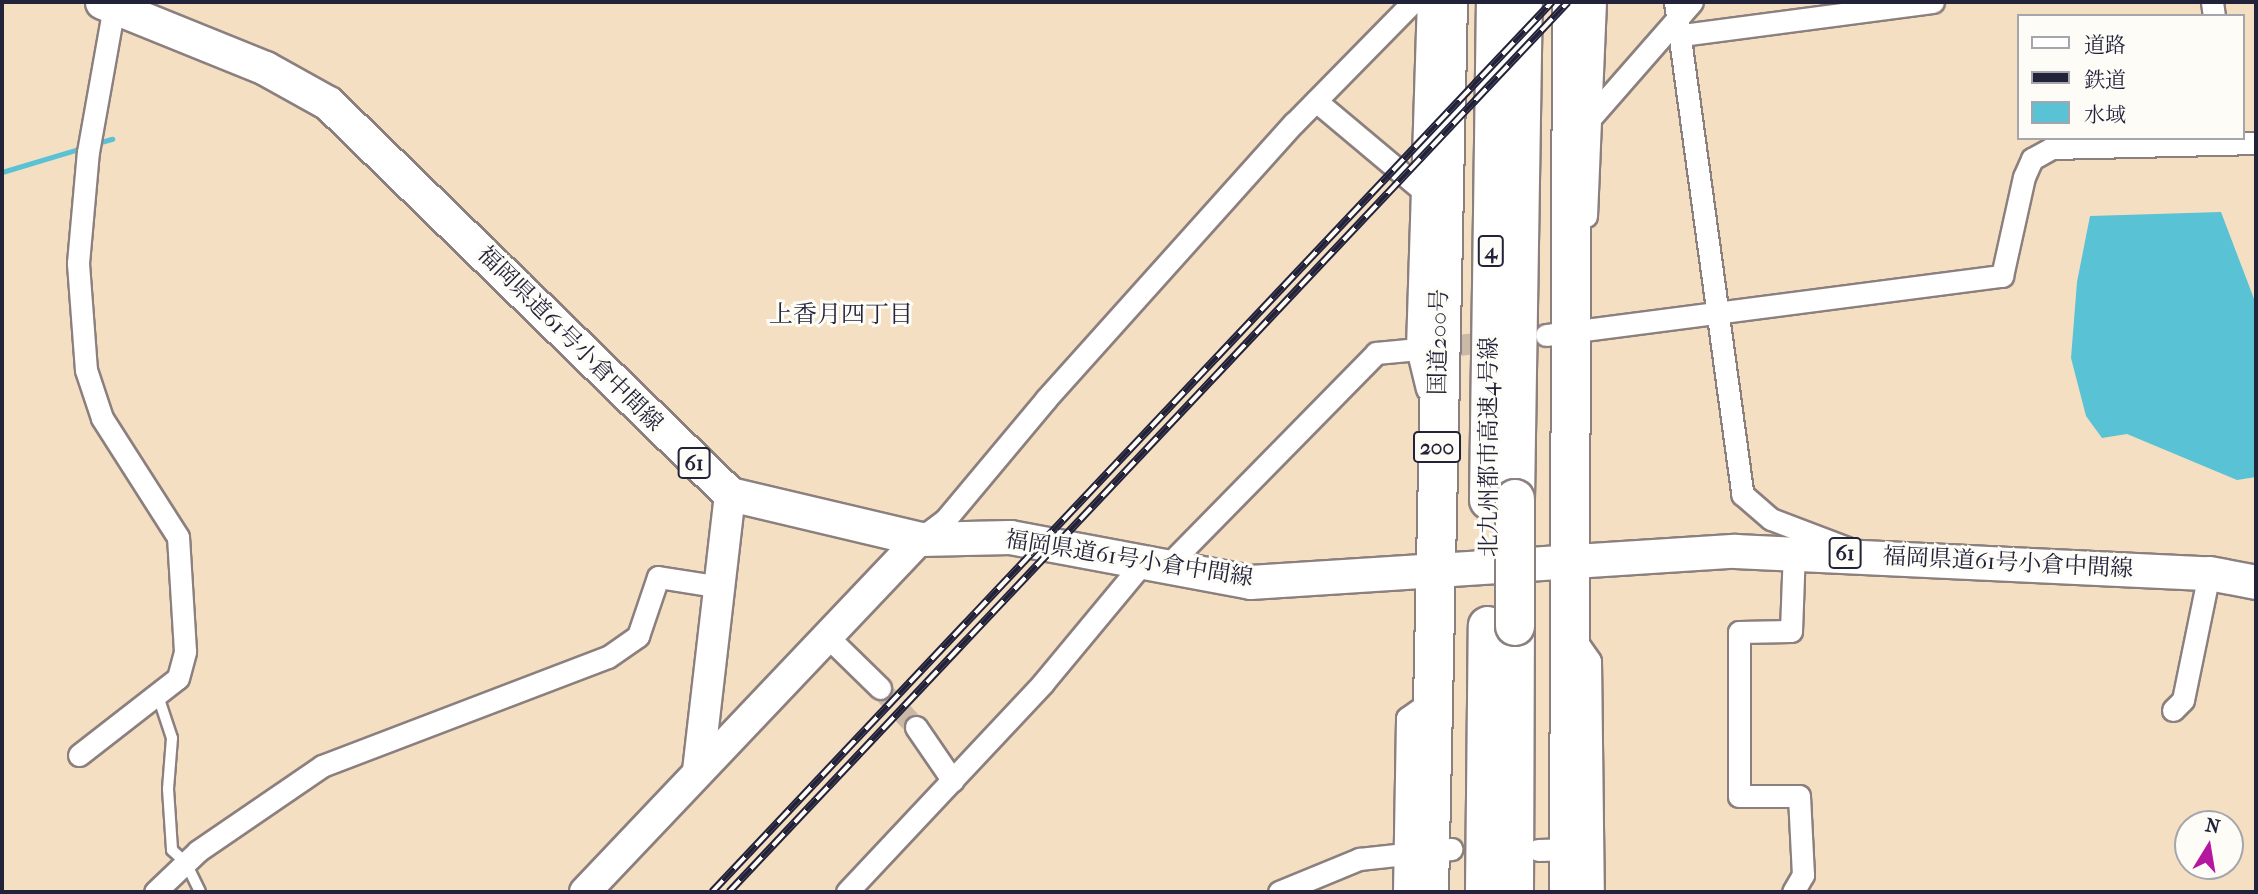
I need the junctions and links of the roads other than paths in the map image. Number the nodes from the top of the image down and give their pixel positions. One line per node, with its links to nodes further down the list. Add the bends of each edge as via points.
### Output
1 (1413, 2): 12 (street)
2 (1428, 2): 16 (street)
3 (1448, 2): 20 (highway, 国道200号 / 200)
4 (1496, 2): 22 (highway, 北九州都市高速4号線 / 4)
5 (1523, 2): 22 (highway, 北九州都市高速4号線 / 4)
6 (1572, 2): 17 (highway)
7 (1594, 2): 13 (street)
8 (1692, 2): 11 (street)
9 (1933, 2): 11 (street)
10 (108, 4): 21 (main road, 福岡県道61号小倉中間線 / 61, via 265,68 328,103); 34 (street, via 78,263 86,370 102,418 178,537 185,651 178,678)
11 (1678, 19): 13 (street); 18 (street)
12 (1316, 101): 16 (street); 23 (street, via 1046,399 945,520)
13 (1593, 115): 17 (street, via 1590,210)
14 (2230, 141): 15 (street); 18 (street, via 2052,148 2032,159 2002,276)
15 (2256, 143)
16 (1421, 189): 20 (street)
17 (1570, 240): 19 (highway)
18 (1720, 311): 19 (street); 25 (street, via 1742,494 1771,519)
19 (1558, 333): 26 (highway)
20 (1438, 347): 27 (street, via 1376,353); 28 (highway, 国道200号 / 200)
21 (730, 494): 23 (main road, 福岡県道61号小倉中間線 / 61); 31 (street)
22 (1502, 499): 43 (highway, 北九州都市高速4号線 / 4, bridge)
23 (920, 539): 27 (main road, 福岡県道61号小倉中間線 / 61, via 1010,537); 32 (street)
24 (1794, 551): 25 (main road, 福岡県道61号小倉中間線 / 61); 26 (main road, 福岡県道61号小倉中間線 / 61); 53 (street, via 1791,631 1739,632 1739,796 1799,796 1803,875)
25 (1868, 556): 29 (main road, 福岡県道61号小倉中間線 / 61)
26 (1568, 558): 28 (main road, 福岡県道61号小倉中間線 / 61); 40 (highway)
27 (1156, 562): 28 (main road, 福岡県道61号小倉中間線 / 61, via 1250,582); 39 (street)
28 (1434, 570): 41 (highway, 国道200号 / 200)
29 (2208, 573): 30 (main road, 福岡県道61号小倉中間線 / 61); 35 (street, via 2183,700)
30 (2256, 582)
31 (722, 587): 38 (street); 42 (street, via 658,578 638,636 608,657 322,766)
32 (830, 639): 33 (street); 38 (street)
33 (880, 688)
34 (158, 696): 37 (street); 42 (lane, via 172,738 173,850)
35 (2173, 710)
36 (916, 727): 39 (street)
37 (79, 755)
38 (698, 771): 46 (street)
39 (953, 781): 47 (street)
40 (1567, 850): 51 (highway); 52 (street)
41 (1428, 851): 48 (street, via 1359,859); 49 (street); 50 (highway, 国道200号 / 200)
42 (186, 863): 44 (street); 45 (lane)
43 (1507, 891)
44 (155, 892)
45 (200, 892)
46 (585, 892)
47 (847, 892)
48 (1279, 892)
49 (1404, 892)
50 (1429, 892)
51 (1569, 892)
52 (1593, 892)
53 (1793, 892)

